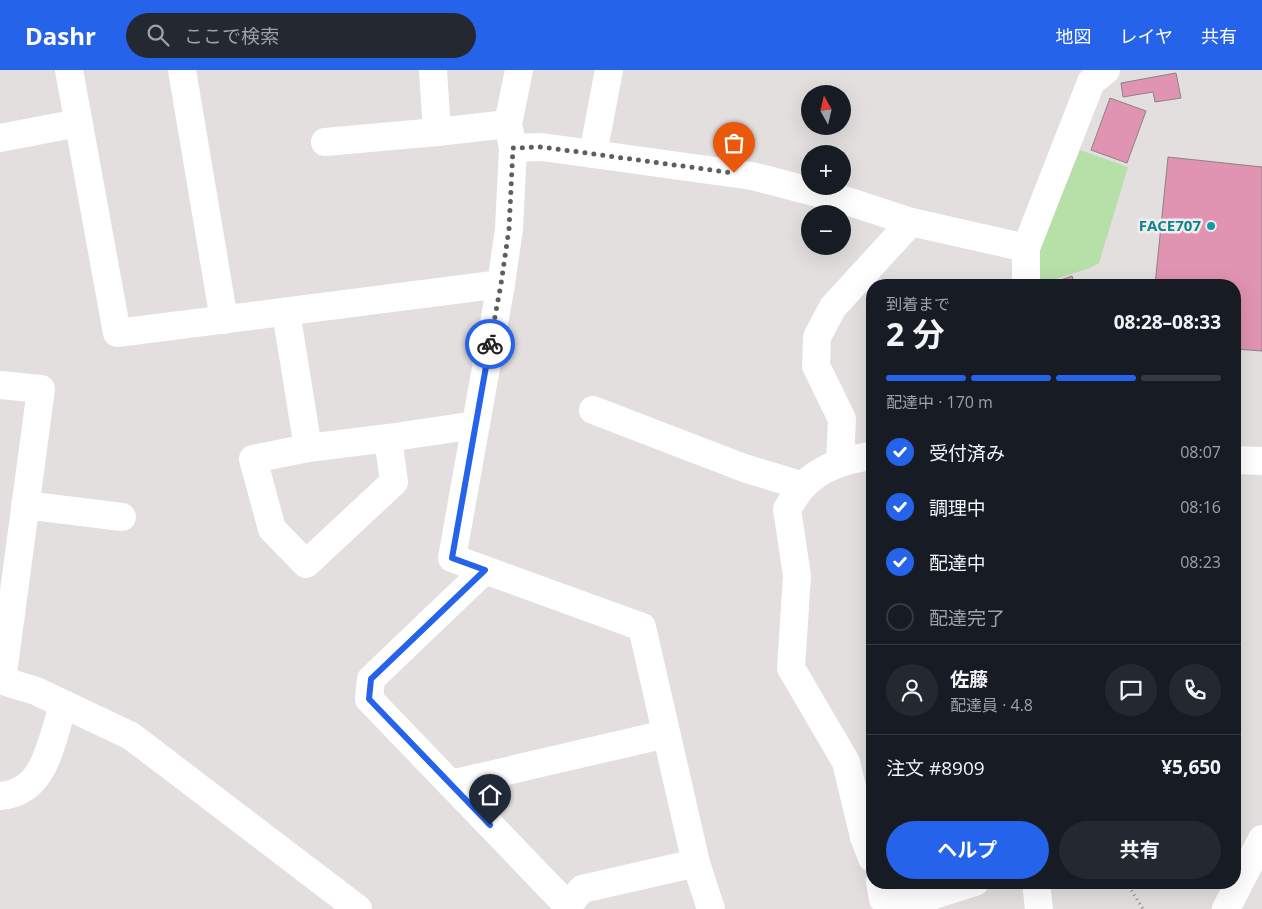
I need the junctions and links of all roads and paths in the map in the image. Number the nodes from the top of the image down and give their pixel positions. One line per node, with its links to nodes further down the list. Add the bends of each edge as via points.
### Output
1 (69, 70): 7 (street)
2 (182, 70): 18 (street)
3 (433, 70): 8 (street)
4 (519, 70): 9 (street)
5 (609, 70): 12 (street)
6 (1106, 70): 14 (street, via 1091,82)
7 (78, 123): 10 (street); 18 (street, via 117,333)
8 (437, 132): 9 (street); 11 (street)
9 (511, 136): 12 (street, via 542,147); 16 (street, via 509,229)
10 (0, 138)
11 (325, 142)
12 (593, 154): 13 (street, via 752,176 841,199)
13 (911, 222): 14 (street); 27 (street, via 833,307 817,337 816,366 842,419)
14 (1026, 248): 15 (street)
15 (1026, 279)
16 (501, 284): 17 (street); 21 (street)
17 (286, 312): 18 (street); 23 (street)
18 (224, 320)
19 (0, 384): 29 (street, via 41,389)
20 (593, 410): 28 (street, via 744,468)
21 (476, 424): 22 (street); 31 (street, via 452,558)
22 (388, 438): 23 (street); 23 (street, via 394,482 306,564 272,529 254,459)
23 (308, 448)
24 (866, 457): 27 (street)
25 (1241, 460): 26 (street)
26 (1262, 461)
27 (840, 462): 28 (street)
28 (803, 486): 37 (street, via 787,509 797,576 791,668 846,762)
29 (25, 505): 30 (street); 32 (street)
30 (122, 517)
31 (485, 570): 34 (street, via 642,627); 35 (street, via 371,679 369,699)
32 (1, 681): 33 (street, via 36,691)
33 (64, 704): 36 (street, via 47,759 36,777 26,787); 47 (street, via 131,736)
34 (666, 734): 35 (street); 39 (street)
35 (451, 784): 46 (street)
36 (0, 796)
37 (866, 830)
38 (1262, 839): 40 (street)
39 (696, 862): 46 (street, via 582,889); 48 (street)
40 (1241, 880)
41 (881, 889): 42 (street, via 883,899 900,896 912,902)
42 (953, 889)
43 (1037, 889): 49 (street)
44 (1131, 889): 50 (path)
45 (1236, 889): 51 (street)
46 (566, 908)
47 (358, 909)
48 (711, 909)
49 (1039, 909)
50 (1144, 909)
51 (1226, 909)

